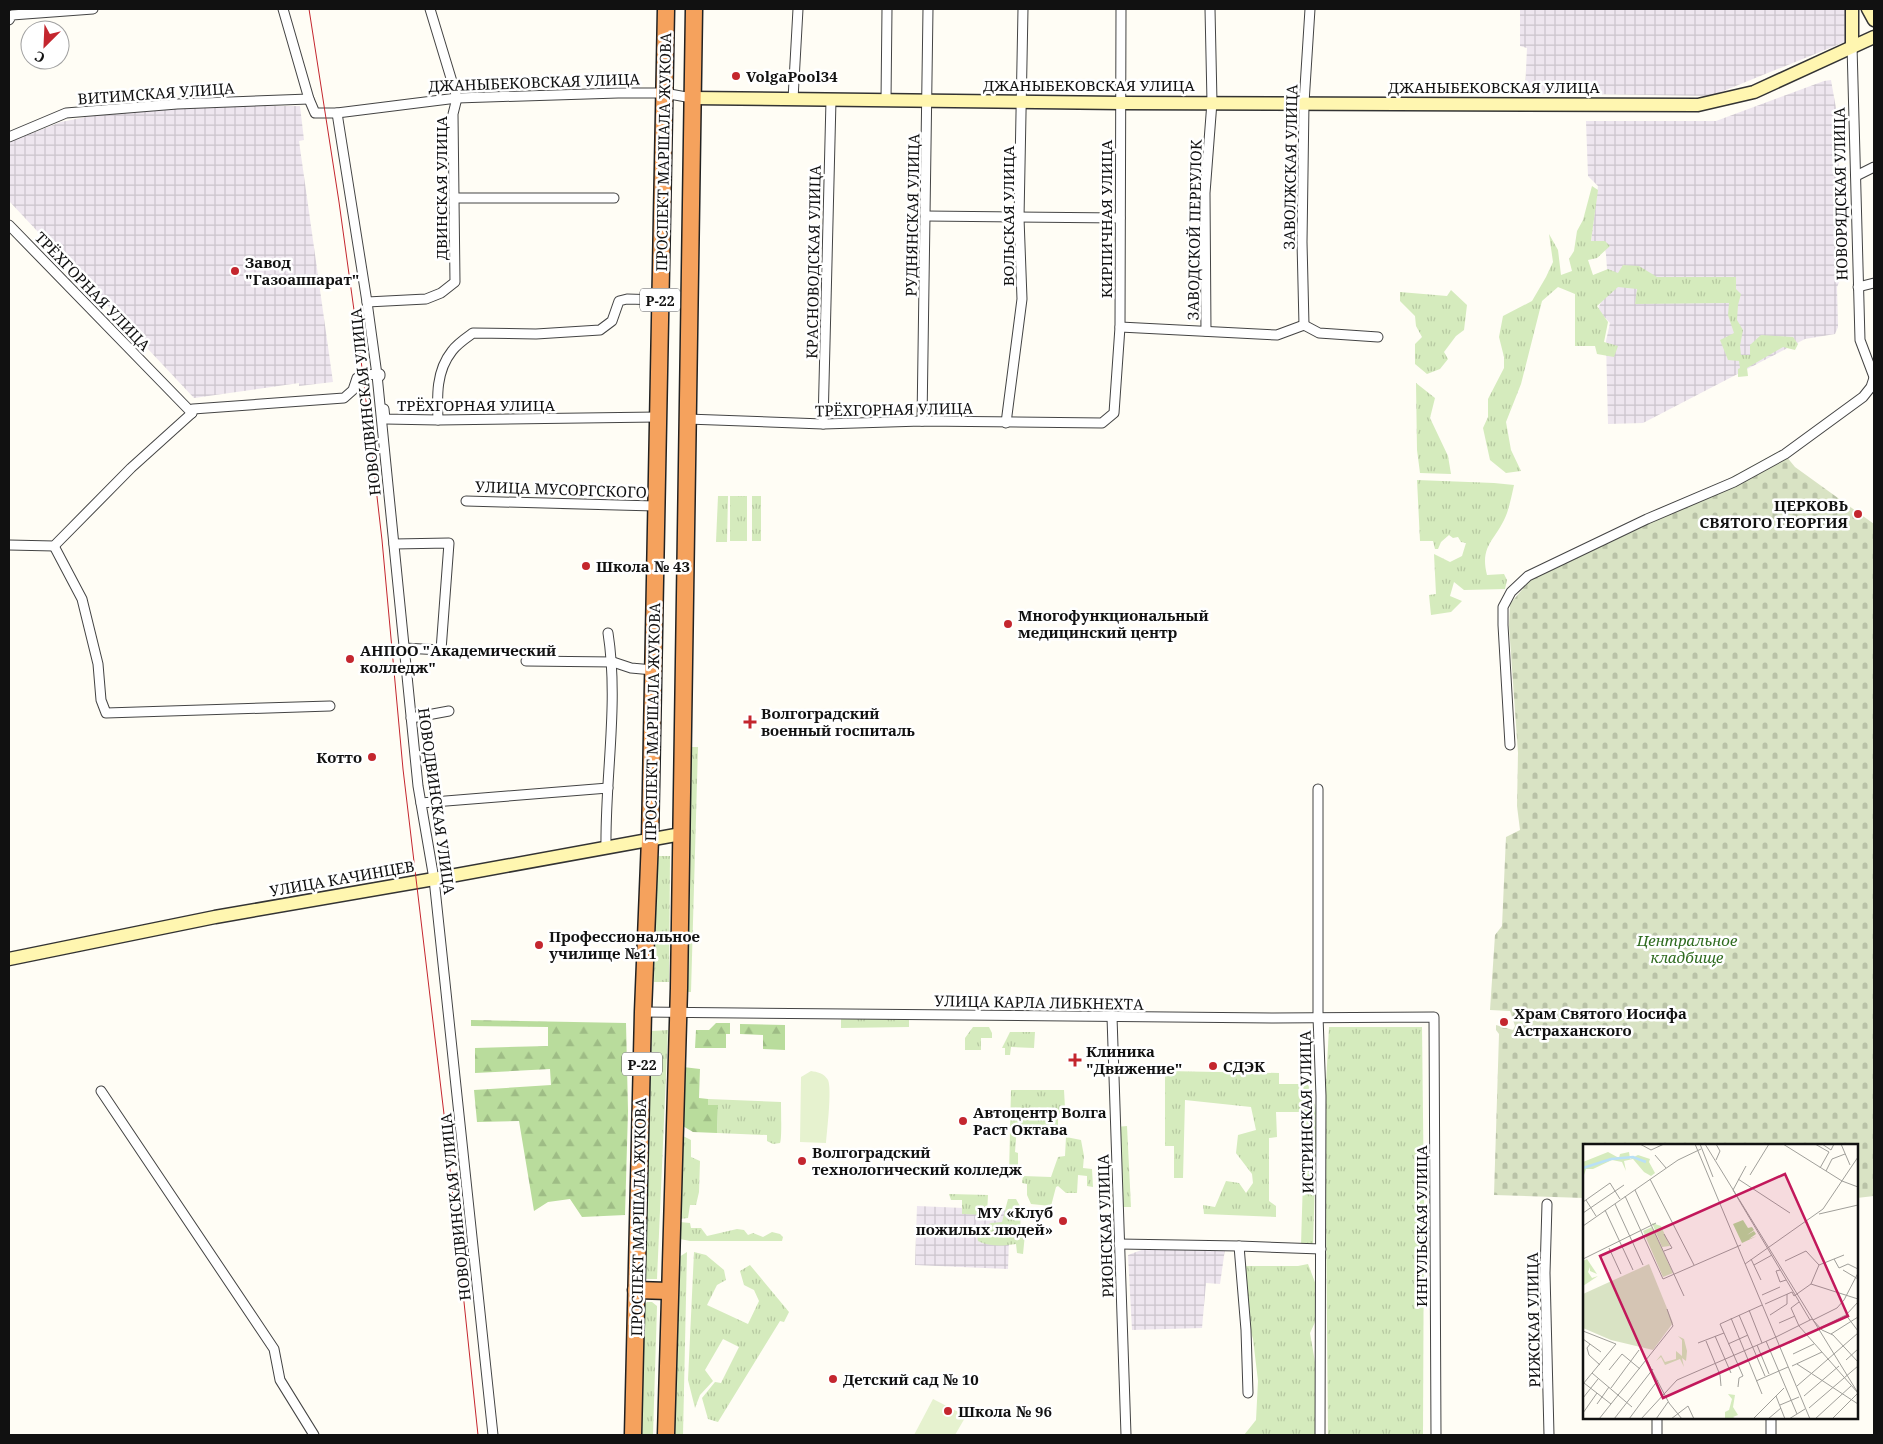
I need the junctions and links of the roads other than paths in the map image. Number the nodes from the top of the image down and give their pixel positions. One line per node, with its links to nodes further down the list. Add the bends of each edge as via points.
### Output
1 (93, 9): 15 (street)
2 (283, 9): 22 (street)
3 (430, 9): 20 (street, ДВИНСКАЯ УЛИЦА)
4 (666, 9): 19 (highway, ПРОСПЕКТ МАРШАЛА ЖУКОВА / Р-22)
5 (694, 9): 21 (highway, ПРОСПЕКТ МАРШАЛА ЖУКОВА / Р-22)
6 (798, 9): 23 (street)
7 (887, 9): 25 (street)
8 (928, 9): 26 (street, РУДНЯНСКАЯ УЛИЦА)
9 (1023, 9): 27 (street, ВОЛЬСКАЯ УЛИЦА)
10 (1121, 9): 29 (street, КИРПИЧНАЯ УЛИЦА)
11 (1210, 9): 28 (street, ЗАВОДСКОЙ ПЕРЕУЛОК)
12 (1310, 9): 30 (street, ЗАВОЛЖСКАЯ УЛИЦА)
13 (1852, 9): 18 (main road, НОВОРЯДСКАЯ УЛИЦА)
14 (1868, 9): 16 (main road)
15 (10, 15)
16 (1874, 20)
17 (1874, 36): 18 (main road, ДЖАНЫБЕКОВСКАЯ УЛИЦА)
18 (1852, 46): 30 (main road, ДЖАНЫБЕКОВСКАЯ УЛИЦА, via 1754,92 1698,105); 34 (street, НОВОРЯДСКАЯ УЛИЦА)
19 (664, 94): 20 (street, ДЖАНЫБЕКОВСКАЯ УЛИЦА, via 618,92); 21 (street, ДЖАНЫБЕКОВСКАЯ УЛИЦА); 43 (highway, ПРОСПЕКТ МАРШАЛА ЖУКОВА / Р-22)
20 (457, 98): 31 (street, ДЖАНЫБЕКОВСКАЯ УЛИЦА); 35 (street, ДВИНСКАЯ УЛИЦА, via 453,114)
21 (692, 98): 23 (main road, ДЖАНЫБЕКОВСКАЯ УЛИЦА); 53 (highway, ПРОСПЕКТ МАРШАЛА ЖУКОВА / Р-22)
22 (309, 99): 31 (street, ДЖАНЫБЕКОВСКАЯ УЛИЦА, via 315,113); 32 (street, ВИТИМСКАЯ УЛИЦА, via 177,104 66,113)
23 (793, 99): 24 (main road, ДЖАНЫБЕКОВСКАЯ УЛИЦА)
24 (831, 100): 25 (main road, ДЖАНЫБЕКОВСКАЯ УЛИЦА); 58 (street, КРАСНОВОДСКАЯ УЛИЦА)
25 (886, 100): 26 (main road, ДЖАНЫБЕКОВСКАЯ УЛИЦА)
26 (927, 100): 27 (main road, ДЖАНЫБЕКОВСКАЯ УЛИЦА); 37 (street, РУДНЯНСКАЯ УЛИЦА)
27 (1022, 101): 29 (main road, ДЖАНЫБЕКОВСКАЯ УЛИЦА); 38 (street, ВОЛЬСКАЯ УЛИЦА)
28 (1212, 102): 29 (main road, ДЖАНЫБЕКОВСКАЯ УЛИЦА); 30 (main road, ДЖАНЫБЕКОВСКАЯ УЛИЦА); 47 (street, ЗАВОДСКОЙ ПЕРЕУЛОК, via 1205,193)
29 (1121, 103): 39 (street, КИРПИЧНАЯ УЛИЦА)
30 (1304, 103): 45 (street, ЗАВОЛЖСКАЯ УЛИЦА)
31 (337, 113): 44 (street, НОВОДВИНСКАЯ УЛИЦА)
32 (9, 137)
33 (1874, 167): 34 (street)
34 (1856, 176): 42 (street, НОВОРЯДСКАЯ УЛИЦА)
35 (454, 198): 36 (street); 44 (street, ДВИНСКАЯ УЛИЦА, via 455,282 441,294 426,298)
36 (614, 198)
37 (926, 216): 38 (street); 55 (street, РУДНЯНСКАЯ УЛИЦА)
38 (1019, 218): 39 (street); 56 (street, ВОЛЬСКАЯ УЛИЦА, via 1022,299)
39 (1120, 218): 46 (street, КИРПИЧНАЯ УЛИЦА)
40 (9, 225): 51 (street, ТРЁХГОРНАЯ УЛИЦА)
41 (1874, 283): 42 (street)
42 (1858, 286): 50 (street, НОВОРЯДСКАЯ УЛИЦА, via 1860,340)
43 (660, 300): 52 (highway, ПРОСПЕКТ МАРШАЛА ЖУКОВА / Р-22); 54 (street, via 619,301 612,321 600,330 473,333 452,350 442,369 437,390)
44 (367, 302): 49 (street, НОВОДВИНСКАЯ УЛИЦА)
45 (1304, 325): 47 (street, via 1277,335); 48 (street, via 1319,333)
46 (1120, 327): 47 (street); 57 (street, КИРПИЧНАЯ УЛИЦА, via 1114,413)
47 (1206, 331)
48 (1378, 337)
49 (377, 375): 51 (street, via 357,378 354,390 344,398 193,409); 54 (street, ТРЁХГОРНАЯ УЛИЦА, via 380,374 385,419); 61 (street, НОВОДВИНСКАЯ УЛИЦА)
50 (1874, 377): 72 (street, via 1863,397 1785,454 1734,482 1528,576 1511,592 1503,607)
51 (192, 413): 63 (street, via 131,468)
52 (657, 416): 54 (street, ТРЁХГОРНАЯ УЛИЦА); 60 (highway, ПРОСПЕКТ МАРШАЛА ЖУКОВА / Р-22)
53 (687, 419): 58 (street, ТРЁХГОРНАЯ УЛИЦА); 76 (highway, ПРОСПЕКТ МАРШАЛА ЖУКОВА / Р-22)
54 (438, 420)
55 (922, 421): 56 (street, ТРЁХГОРНАЯ УЛИЦА); 58 (street, ТРЁХГОРНАЯ УЛИЦА)
56 (1006, 422): 57 (street, ТРЁХГОРНАЯ УЛИЦА)
57 (1102, 423)
58 (823, 424)
59 (466, 501): 60 (street, УЛИЦА МУСОРГСКОГО)
60 (655, 506): 68 (highway, ПРОСПЕКТ МАРШАЛА ЖУКОВА / Р-22)
61 (394, 544): 65 (street, НОВОДВИНСКАЯ УЛИЦА); 65 (street, via 449,543 442,650)
62 (9, 545): 63 (street)
63 (54, 546): 69 (street, via 82,599 106,713)
64 (608, 633): 67 (street)
65 (404, 648): 71 (street, НОВОДВИНСКАЯ УЛИЦА)
66 (526, 662): 67 (street)
67 (613, 662): 68 (street); 73 (street)
68 (653, 670): 77 (highway, ПРОСПЕКТ МАРШАЛА ЖУКОВА / Р-22)
69 (330, 706)
70 (449, 711): 71 (street)
71 (411, 718): 75 (street, НОВОДВИНСКАЯ УЛИЦА)
72 (1510, 745)
73 (608, 788): 75 (street); 78 (street)
74 (1318, 789): 84 (street, ИСТРИНСКАЯ УЛИЦА)
75 (421, 803): 79 (street, НОВОДВИНСКАЯ УЛИЦА)
76 (681, 834): 77 (main road, УЛИЦА КАЧИНЦЕВ); 82 (highway, ПРОСПЕКТ МАРШАЛА ЖУКОВА / Р-22)
77 (650, 839): 78 (main road, УЛИЦА КАЧИНЦЕВ); 81 (highway, ПРОСПЕКТ МАРШАЛА ЖУКОВА / Р-22)
78 (606, 847): 79 (main road, УЛИЦА КАЧИНЦЕВ)
79 (434, 879): 80 (main road, УЛИЦА КАЧИНЦЕВ, via 215,916); 97 (street, НОВОДВИНСКАЯ УЛИЦА)
80 (9, 959)
81 (643, 1012): 82 (street, УЛИЦА КАРЛА ЛИБКНЕХТА); 91 (highway, ПРОСПЕКТ МАРШАЛА ЖУКОВА / Р-22)
82 (678, 1014): 83 (street, УЛИЦА КАРЛА ЛИБКНЕХТА); 92 (highway, ПРОСПЕКТ МАРШАЛА ЖУКОВА / Р-22)
83 (1112, 1016): 84 (street, УЛИЦА КАРЛА ЛИБКНЕХТА); 88 (street, РИОНСКАЯ УЛИЦА)
84 (1318, 1017): 85 (street, УЛИЦА КАРЛА ЛИБКНЕХТА); 90 (street, ИСТРИНСКАЯ УЛИЦА)
85 (1434, 1017): 102 (street, ИНГУЛЬСКАЯ УЛИЦА)
86 (102, 1091): 96 (street, via 274,1349 280,1380)
87 (1547, 1204): 103 (street, РИЖСКАЯ УЛИЦА, via 1545,1273)
88 (1119, 1244): 89 (street); 100 (street, РИОНСКАЯ УЛИЦА)
89 (1239, 1246): 90 (street); 93 (street)
90 (1320, 1249): 101 (street, ИСТРИНСКАЯ УЛИЦА)
91 (636, 1290): 92 (highway); 98 (highway, ПРОСПЕКТ МАРШАЛА ЖУКОВА / Р-22)
92 (670, 1291): 99 (highway, ПРОСПЕКТ МАРШАЛА ЖУКОВА / Р-22)
93 (1248, 1393)
94 (1657, 1419): 104 (street)
95 (1772, 1419): 105 (street)
96 (314, 1435)
97 (493, 1435)
98 (633, 1435)
99 (666, 1435)
100 (1126, 1435)
101 (1320, 1435)
102 (1436, 1435)
103 (1549, 1435)
104 (1657, 1435)
105 (1771, 1435)

